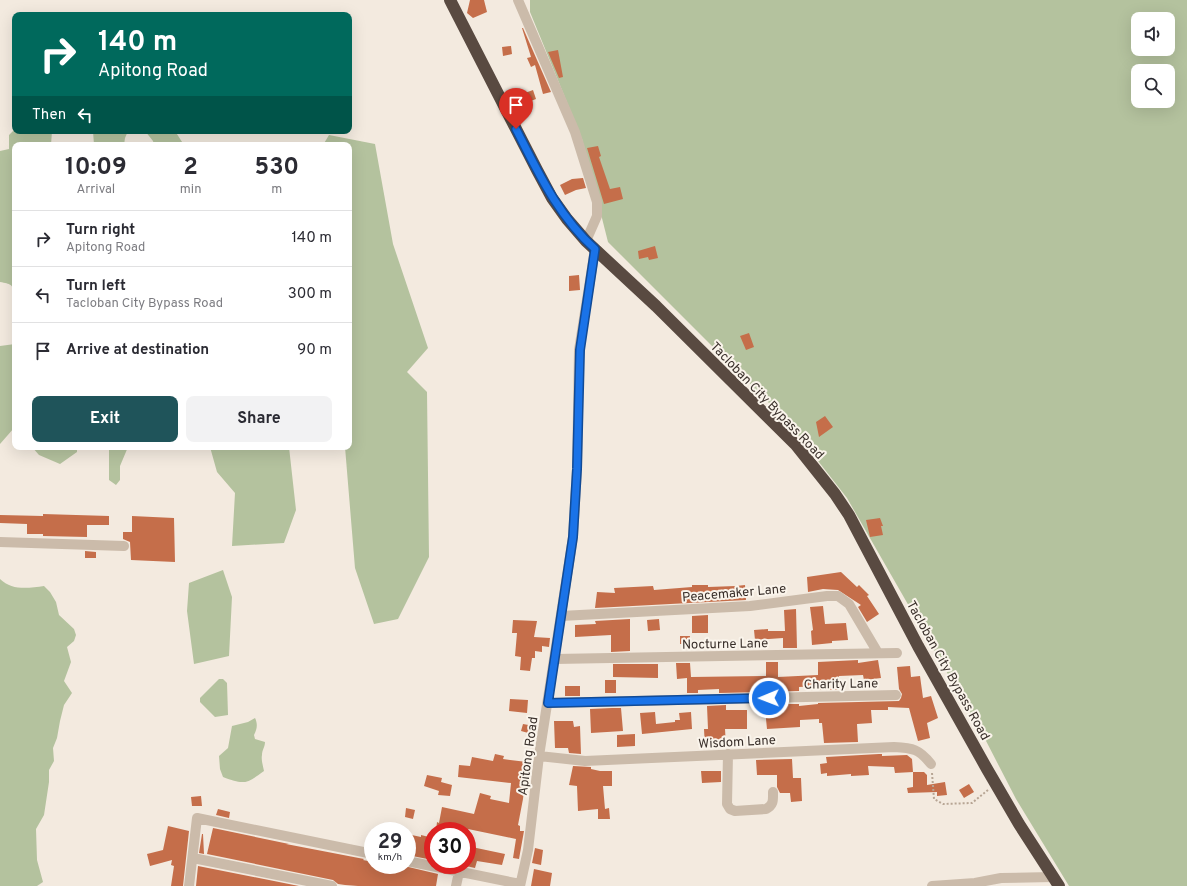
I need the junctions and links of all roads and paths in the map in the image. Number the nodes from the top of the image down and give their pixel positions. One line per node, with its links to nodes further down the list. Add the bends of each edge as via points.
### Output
1 (450, 0): 3 (highway, Tacloban City Bypass Road, via 552,198 566,219)
2 (518, 0): 3 (street, Apitong Road, via 575,132 597,202)
3 (591, 245): 6 (street, Apitong Road, via 580,350 573,530); 15 (highway, Tacloban City Bypass Road, via 796,445 836,494)
4 (0, 542): 5 (street)
5 (124, 546)
6 (561, 616): 7 (street, Peacemaker Lane, via 750,606 838,596 849,604); 9 (street, Apitong Road)
7 (878, 653): 8 (street, Nocturne Lane); 9 (street, Nocturne Lane)
8 (897, 653)
9 (555, 659): 11 (street, Apitong Road)
10 (896, 695): 11 (street, Charity Lane)
11 (548, 703): 13 (street, Apitong Road)
12 (728, 754): 13 (street, Wisdom Lane, via 585,761); 14 (street, Wisdom Lane, via 894,746 910,748 922,754); 16 (street, via 730,809 766,809 771,807)
13 (539, 756): 23 (street, Apitong Road, via 528,850)
14 (931, 764): 15 (path, via 934,799 943,804 972,803)
15 (996, 783): 21 (highway, Tacloban City Bypass Road)
16 (773, 792)
17 (364, 852): 18 (street, via 198,818)
18 (192, 858): 22 (street); 24 (street)
19 (459, 874): 26 (street)
20 (468, 874): 23 (street)
21 (1056, 882): 27 (street, via 1001,878)
22 (312, 884): 25 (street)
23 (520, 885)
24 (189, 886)
25 (332, 886)
26 (456, 886)
27 (932, 886)

